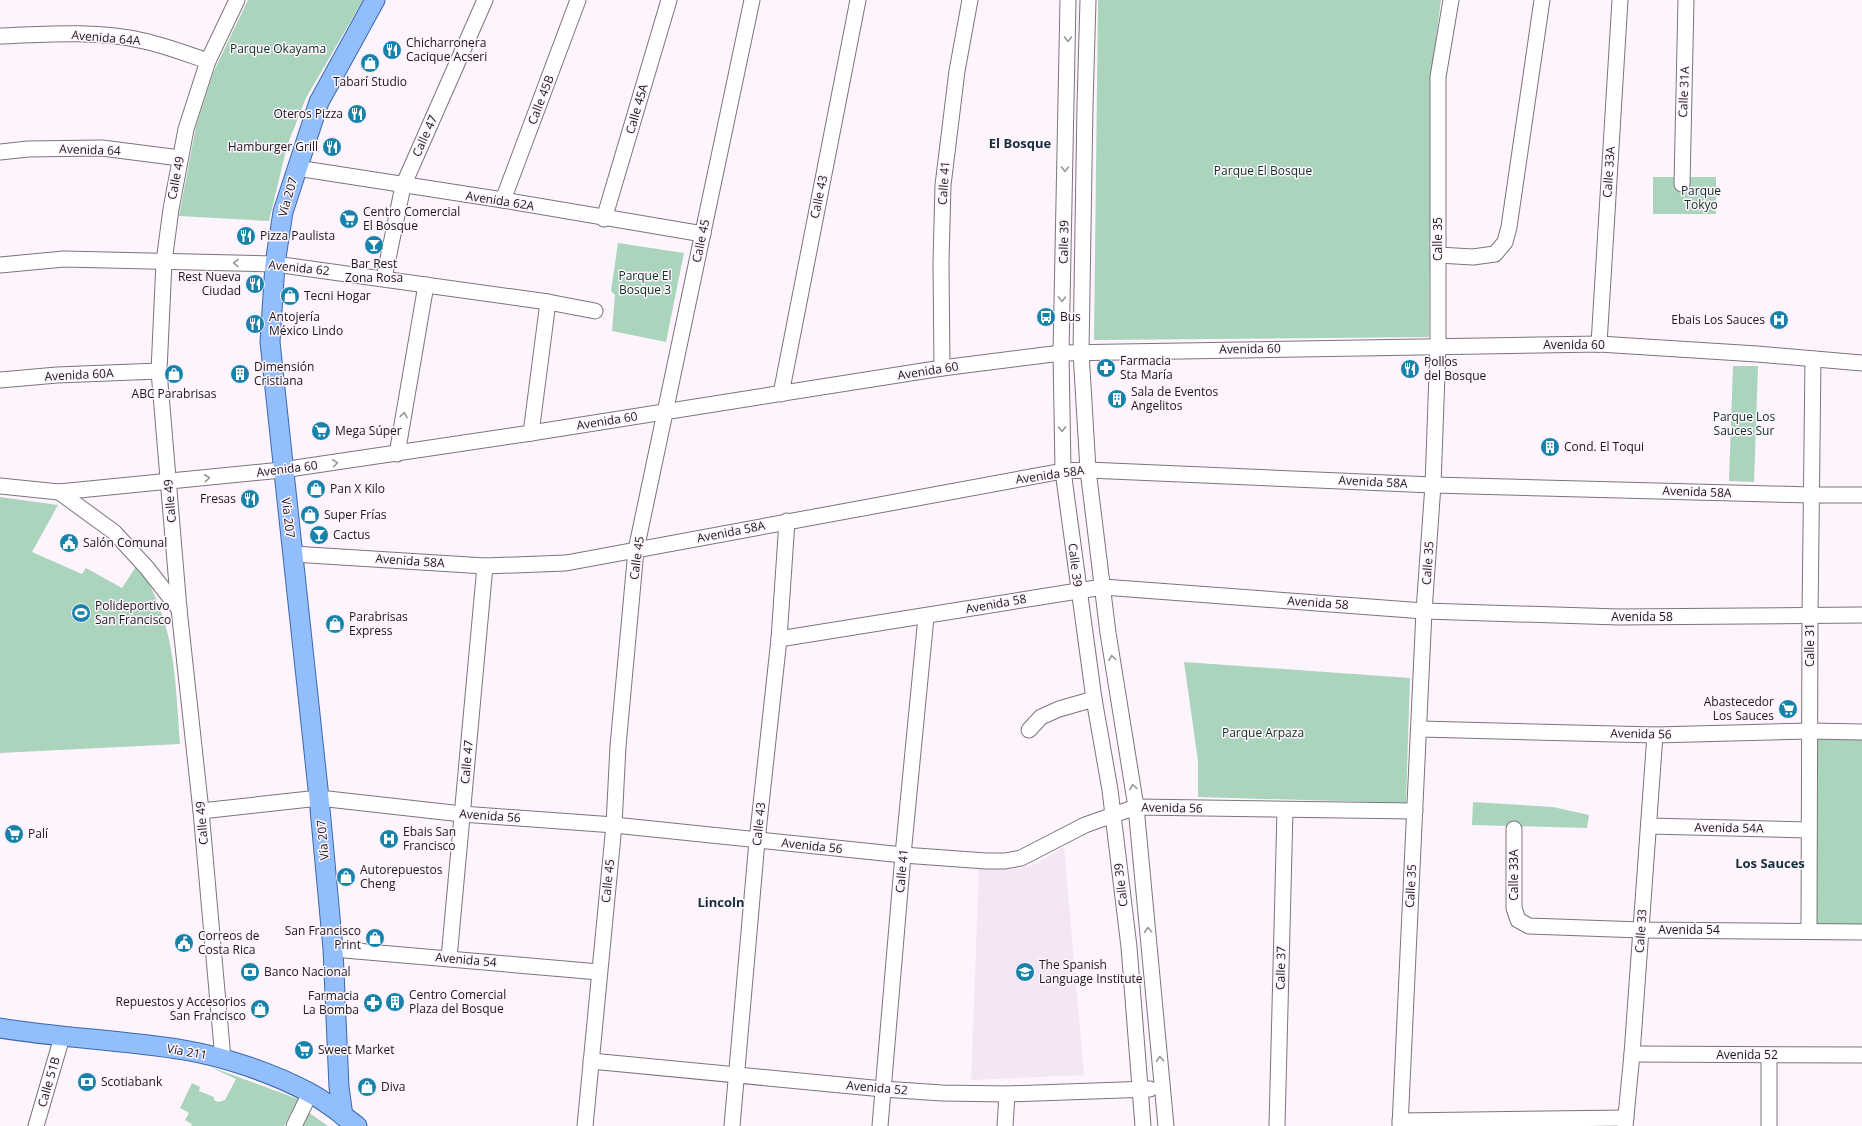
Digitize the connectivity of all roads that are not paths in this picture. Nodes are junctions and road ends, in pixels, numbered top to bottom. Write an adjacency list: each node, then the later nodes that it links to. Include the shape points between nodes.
1 (237, 0): 16 (street, Calle 49)
2 (375, 0): 19 (main road, Vía 207, via 319,102)
3 (485, 0): 21 (street, Calle 47)
4 (578, 0): 22 (street, Calle 45B)
5 (669, 0): 23 (street, Calle 45A)
6 (752, 0): 24 (street, Calle 45)
7 (858, 0): 42 (street, Calle 43)
8 (970, 0): 39 (street, Calle 41, via 957,71 943,185)
9 (1068, 0): 36 (street, Calle 39, one-way to 36)
10 (1088, 0): 35 (street, Calle 39)
11 (1451, 0): 25 (street, Calle 35, via 1438,77)
12 (1542, 0): 25 (street, via 1510,227 1505,242 1495,254 1473,257)
13 (1620, 0): 33 (street, Calle 33A)
14 (1686, 0): 20 (street, Calle 31A)
15 (0, 36): 16 (street, Avenida 64A, via 110,36 143,40)
16 (208, 61): 18 (street, Calle 49, via 186,129)
17 (0, 152): 18 (street, Avenida 64, via 102,148)
18 (180, 158): 26 (street, Calle 49, via 170,209)
19 (296, 168): 21 (street, Avenida 62A); 27 (main road, Vía 207, via 283,212)
20 (1682, 184)
21 (403, 186): 22 (street, Avenida 62A); 29 (street, Calle 47)
22 (503, 200): 23 (street, Avenida 62A)
23 (604, 219): 24 (street, Avenida 62A)
24 (703, 234): 43 (street, Calle 45)
25 (1438, 255): 34 (street, Calle 35)
26 (164, 262): 27 (street, Avenida 62, one-way to 26); 28 (street, Avenida 62, via 64,259); 40 (street, Calle 49)
27 (275, 264): 29 (street, Avenida 62); 46 (main road, Vía 207, via 270,342)
28 (0, 265)
29 (384, 278): 30 (street, Avenida 62)
30 (426, 285): 31 (street, Avenida 62); 45 (street, one-way to 30)
31 (548, 302): 32 (street, Avenida 62); 44 (street)
32 (595, 311)
33 (1599, 344): 34 (street, Avenida 60); 37 (street, Avenida 60)
34 (1438, 346): 35 (street, Avenida 60); 50 (street, Calle 35)
35 (1081, 352): 36 (street, Avenida 60); 47 (street, Calle 39)
36 (1061, 353): 39 (street, Avenida 60); 48 (street, Calle 39, one-way to 48)
37 (1813, 359): 38 (street, Avenida 60); 54 (street, Calle 31)
38 (1862, 363)
39 (942, 368): 42 (street, Avenida 60)
40 (159, 371): 41 (street, Avenida 60A); 49 (street, Calle 49)
41 (0, 380)
42 (781, 394): 43 (street, Avenida 60)
43 (666, 412): 44 (street, Avenida 60); 56 (street, Calle 45)
44 (531, 433): 45 (street, Avenida 60)
45 (397, 454): 46 (street, Avenida 60, one-way to 45)
46 (282, 470): 49 (street, Avenida 60, one-way to 46); 57 (main road, Vía 207)
47 (1088, 470): 48 (street, Avenida 58A); 50 (street, Avenida 58A); 59 (street, Calle 39)
48 (1063, 471): 55 (street, Avenida 58A); 60 (street, Calle 39)
49 (169, 482): 52 (street, Avenida 60); 61 (street, Calle 49)
50 (1433, 485): 54 (street, Avenida 58A); 62 (street, Calle 35)
51 (0, 486): 52 (street, Avenida 60)
52 (59, 492): 61 (street, via 114,532)
53 (1862, 495): 54 (street, Avenida 58A)
54 (1811, 496): 64 (street, Calle 31)
55 (787, 522): 56 (street, Avenida 58A); 66 (street, Calle 43)
56 (636, 550): 58 (street, Avenida 58A, via 566,563); 80 (street, Calle 45, via 618,746)
57 (293, 554): 58 (street, Avenida 58A); 73 (main road, Vía 207)
58 (485, 566): 78 (street, Calle 47)
59 (1103, 587): 60 (street, Avenida 58); 62 (street, Avenida 58); 74 (street, Calle 39, one-way to 59)
60 (1078, 590): 65 (street, Avenida 58); 67 (street, Calle 39)
61 (179, 609): 76 (street, Calle 49)
62 (1424, 611): 64 (street, Avenida 58, via 1619,617); 68 (street, Calle 35)
63 (1862, 615): 64 (street, Avenida 58)
64 (1810, 616): 70 (street, Calle 31)
65 (926, 617): 66 (street, Avenida 58); 85 (street, Calle 41)
66 (779, 639): 84 (street, Calle 43)
67 (1094, 699): 69 (street, via 1041,717); 79 (street, Calle 39)
68 (1420, 729): 72 (street, Avenida 56); 77 (street, Calle 35)
69 (1029, 730)
70 (1810, 731): 71 (street, Avenida 56); 72 (street, Avenida 56); 83 (street, Calle 31)
71 (1862, 732)
72 (1655, 735): 81 (street, Calle 33)
73 (319, 798): 76 (street, Avenida 56); 78 (street, Avenida 56); 90 (main road, Vía 207)
74 (1136, 807): 75 (street, Avenida 56); 79 (street, Avenida 56); 102 (street, Calle 39, one-way to 74)
75 (1284, 810): 77 (street, Avenida 56); 119 (street, Calle 37)
76 (201, 811): 99 (street, Calle 49)
77 (1415, 811): 109 (street, Calle 35)
78 (462, 814): 80 (street, Avenida 56); 91 (street, Calle 47)
79 (1112, 814): 85 (street, Avenida 56, via 1085,824 1021,858 986,861); 104 (street, Calle 39, via 1129,947)
80 (614, 825): 84 (street, Avenida 56); 92 (street, Calle 45)
81 (1649, 826): 83 (street, Avenida 54A); 87 (street, Calle 33)
82 (1514, 829): 86 (street, Calle 33A, via 1514,908)
83 (1809, 830): 88 (street, Calle 31)
84 (757, 841): 85 (street, Avenida 56); 101 (street, Calle 43)
85 (903, 855): 103 (street, Calle 41)
86 (1518, 920): 87 (street, Avenida 54, via 1529,926)
87 (1641, 930): 88 (street, Avenida 54); 95 (street, Calle 33)
88 (1809, 931): 89 (street, Avenida 54)
89 (1862, 932)
90 (333, 949): 91 (street, Avenida 54); 96 (main road, Vía 207)
91 (449, 958): 92 (street, Avenida 54)
92 (599, 972): 100 (street, Calle 45)
93 (0, 1028): 94 (main road, Vía 211)
94 (62, 1037): 99 (main road, Vía 211, via 185,1050); 110 (street, Calle 51B)
95 (1632, 1054): 98 (street, Avenida 52); 108 (street, Calle 33)
96 (339, 1055): 107 (main road, Vía 207, via 339,1087); 112 (main road, Vía 207)
97 (1862, 1055): 98 (street, Avenida 52)
98 (1769, 1056): 120 (street)
99 (223, 1059): 105 (main road, Vía 211)
100 (591, 1062): 101 (street, Avenida 52); 113 (street, Calle 45)
101 (735, 1074): 103 (street, Avenida 52); 114 (street, Calle 43)
102 (1163, 1088): 104 (street, Avenida 52); 118 (street, Calle 39)
103 (883, 1089): 106 (street, Avenida 52); 115 (street, Calle 41)
104 (1141, 1090): 106 (street, Avenida 52); 117 (street, Calle 39)
105 (310, 1093): 107 (main road, Vía 211); 111 (street)
106 (1007, 1094): 116 (street)
107 (350, 1121)
108 (1625, 1122): 109 (street)
109 (1400, 1124)
110 (36, 1126)
111 (294, 1126)
112 (362, 1126)
113 (585, 1126)
114 (732, 1126)
115 (880, 1126)
116 (1005, 1126)
117 (1143, 1126)
118 (1166, 1126)
119 (1277, 1126)
120 (1769, 1126)

